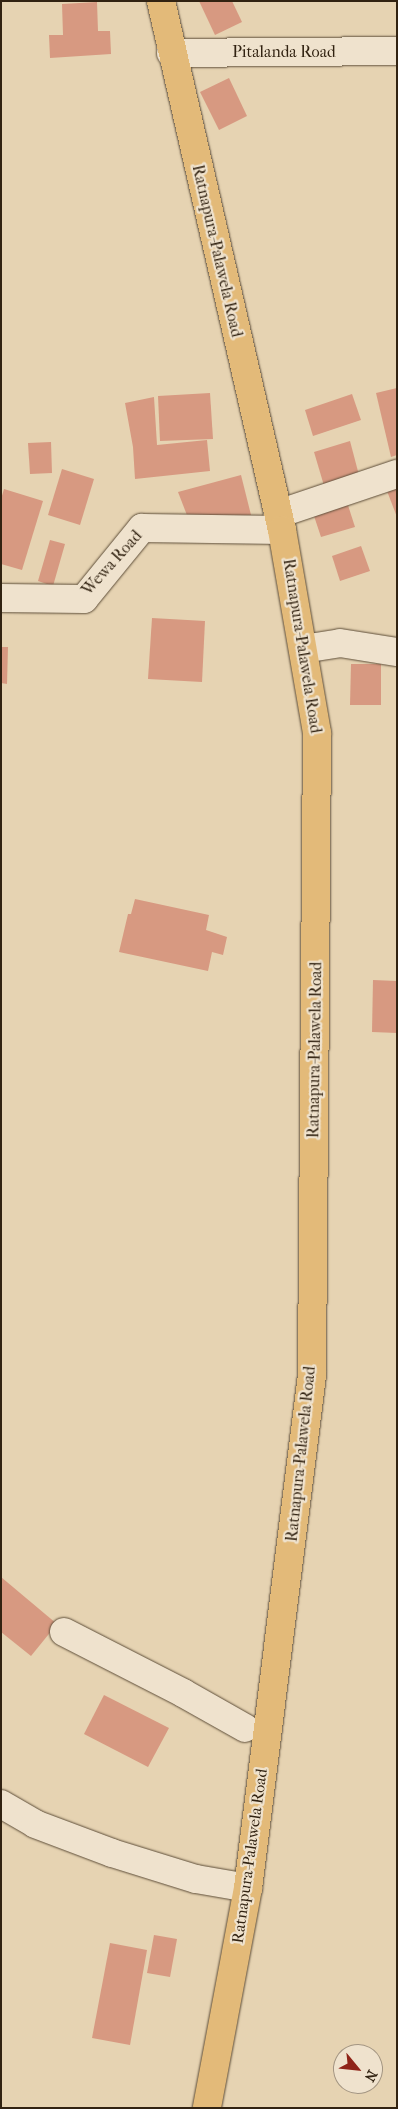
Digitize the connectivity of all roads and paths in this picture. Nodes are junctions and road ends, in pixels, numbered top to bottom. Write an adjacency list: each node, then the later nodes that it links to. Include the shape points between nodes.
1 (161, 1): 3 (main road, Ratnapura-Palawela Road)
2 (397, 51): 3 (street, Pitalanda Road)
3 (171, 53): 5 (main road, Ratnapura-Palawela Road)
4 (397, 474): 5 (street)
5 (280, 522): 6 (street, Wewa Road, via 142,528 84,599); 7 (main road, Ratnapura-Palawela Road)
6 (1, 598)
7 (303, 649): 8 (street, via 340,642); 12 (main road, Ratnapura-Palawela Road, via 318,732 312,1375)
8 (397, 652)
9 (64, 1632): 10 (street)
10 (245, 1728)
11 (1, 1804): 12 (street, via 35,1824 112,1852 196,1879)
12 (248, 1888): 13 (main road, Ratnapura-Palawela Road)
13 (207, 2108)

